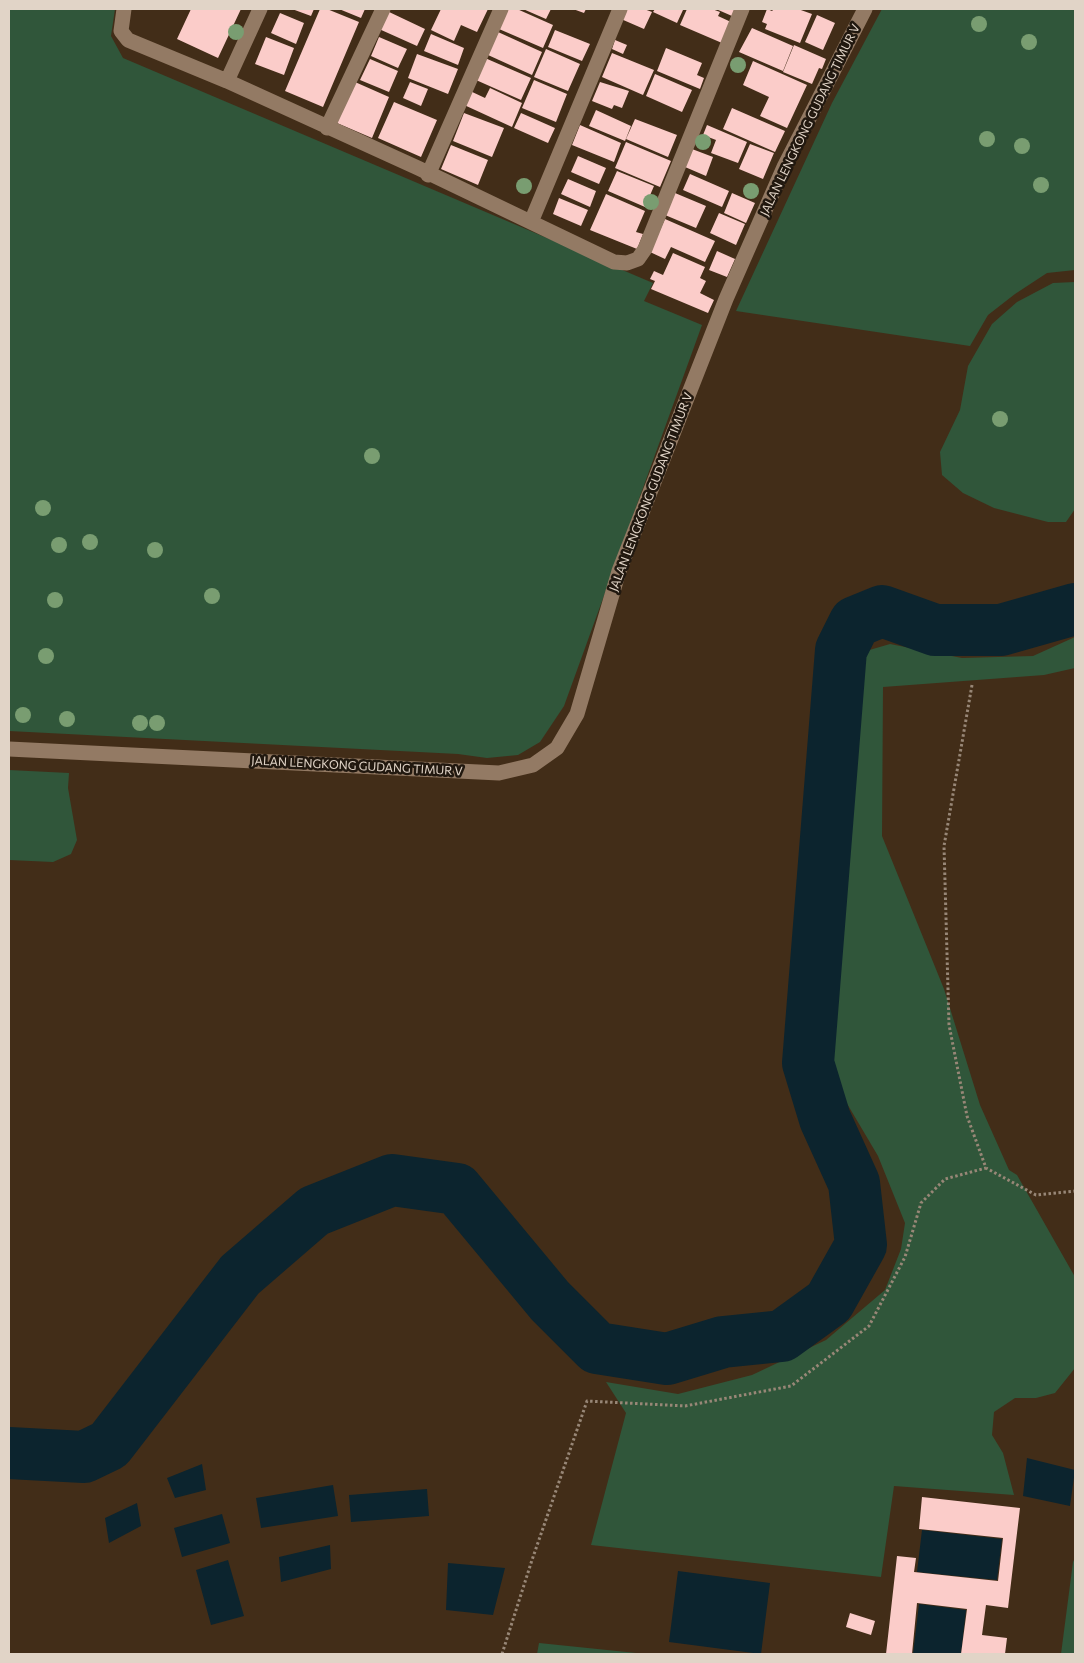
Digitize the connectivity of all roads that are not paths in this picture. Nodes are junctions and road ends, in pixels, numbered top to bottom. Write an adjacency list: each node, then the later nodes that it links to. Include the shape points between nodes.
1 (124, 9): 8 (street, via 121,31 128,40)
2 (260, 9): 8 (street)
3 (382, 9): 9 (street)
4 (501, 9): 10 (street)
5 (620, 9): 11 (street)
6 (742, 9): 11 (street, via 645,249 638,259 627,264 614,262)
7 (865, 9): 12 (street, JALAN LENGKONG GUDANG TIMUR V, via 784,167 726,299 619,572 577,714 557,748 533,765 500,773)
8 (227, 81): 9 (street)
9 (327, 128): 10 (street)
10 (428, 174): 11 (street)
11 (531, 222)
12 (9, 749)

